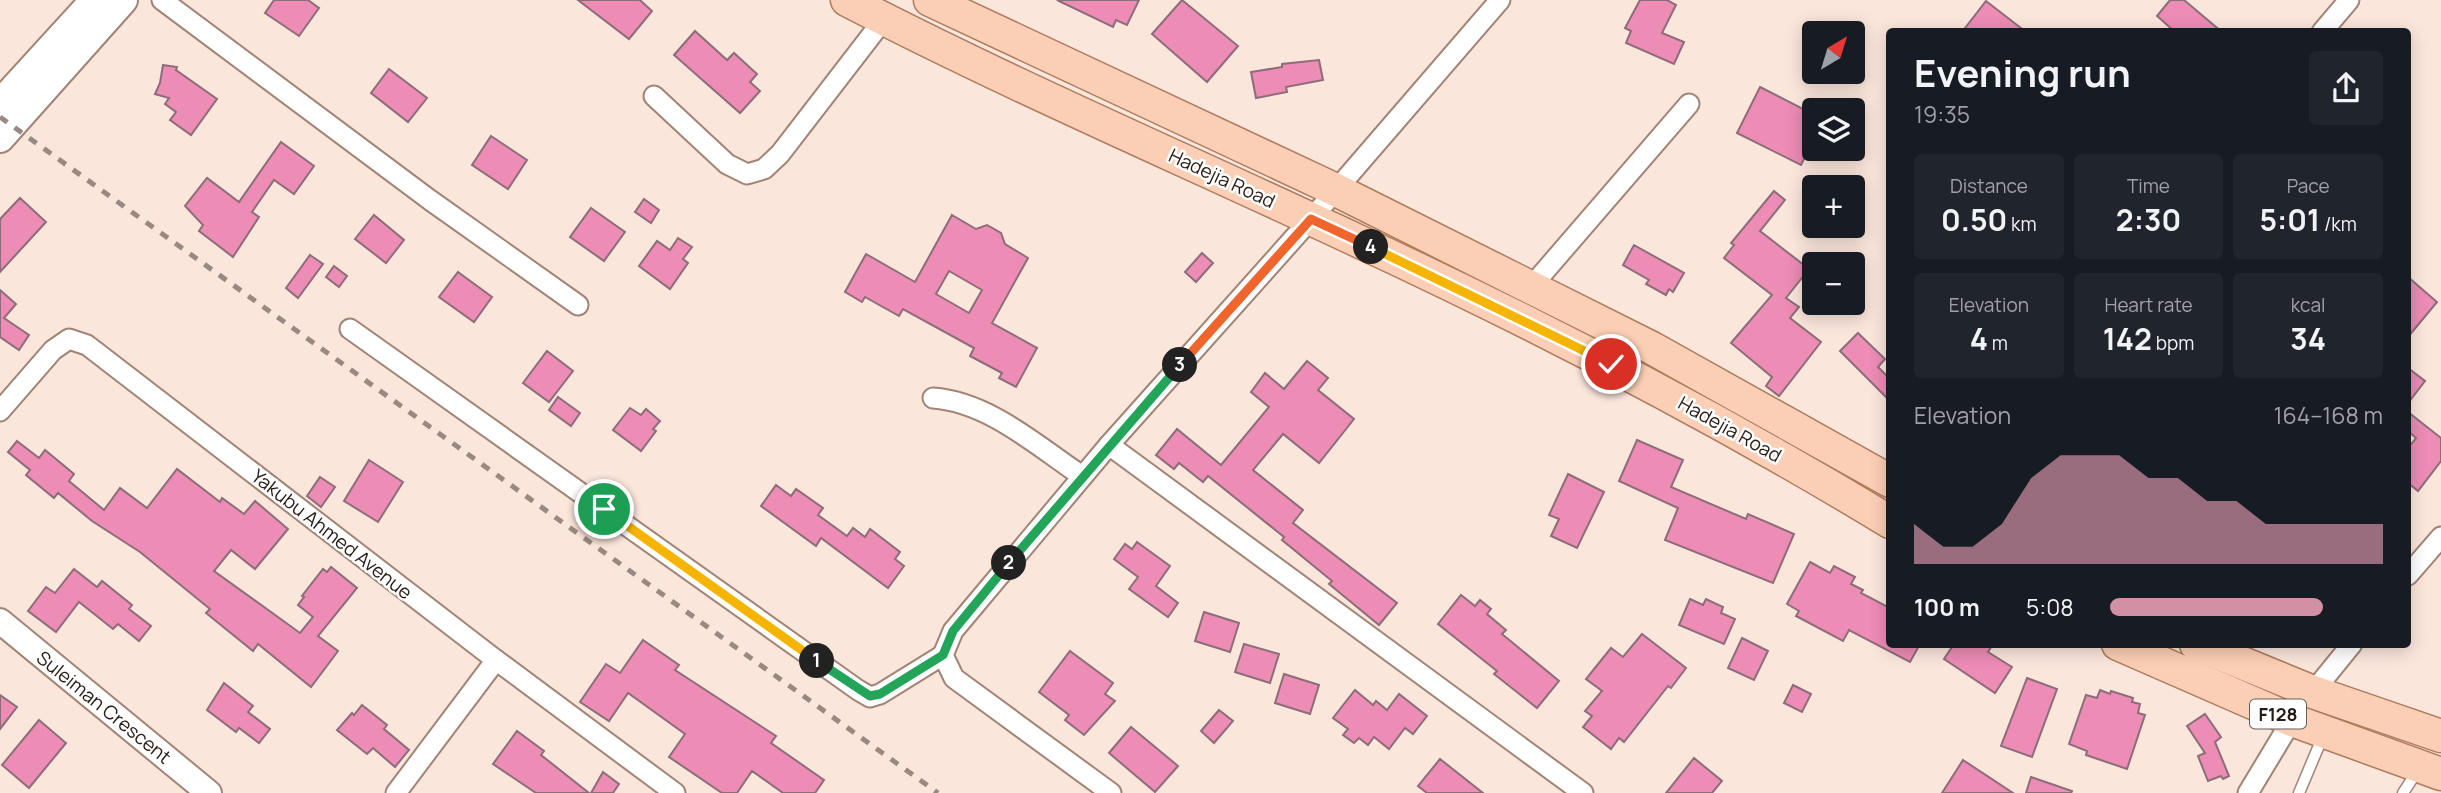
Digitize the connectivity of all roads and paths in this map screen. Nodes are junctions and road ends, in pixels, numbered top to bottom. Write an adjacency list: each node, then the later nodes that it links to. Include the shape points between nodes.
1 (95, 0): 11 (main road)
2 (123, 0): 13 (main road)
3 (162, 0): 17 (street)
4 (847, 0): 8 (main road, Hadejia Road)
5 (1500, 0): 14 (street)
6 (2349, 0): 9 (street)
7 (932, 1): 14 (main road, Hadejia Road)
8 (884, 19): 10 (street, via 764,169 747,174 727,164); 15 (main road, Hadejia Road)
9 (2325, 28)
10 (654, 96)
11 (0, 104)
12 (1689, 104): 16 (street)
13 (0, 138)
14 (1336, 190): 15 (street); 16 (main road, Hadejia Road)
15 (1311, 219): 21 (street); 24 (main road, Hadejia Road, via 1611,364)
16 (1531, 287): 23 (main road, Hadejia Road, via 1652,348)
17 (578, 304)
18 (350, 328): 31 (street, via 858,690 870,696 880,694)
19 (933, 398): 22 (street, via 957,400 983,411)
20 (0, 411): 32 (street, Yakubu Ahmed Avenue, via 53,349 69,339 87,345)
21 (1109, 445): 22 (street); 42 (street)
22 (1082, 476): 31 (street, via 953,631)
23 (1886, 479)
24 (1886, 520)
25 (2441, 537): 26 (street)
26 (2411, 572)
27 (0, 621): 38 (street, Suleiman Crescent)
28 (2127, 648): 34 (main road, F128)
29 (2206, 648): 33 (main road, F128)
30 (2349, 648): 33 (street)
31 (943, 655): 41 (street, via 954,678)
32 (496, 660): 39 (street); 40 (street, Yakubu Ahmed Avenue)
33 (2313, 692): 36 (main road, F128)
34 (2292, 720): 35 (main road, F128); 43 (street)
35 (2325, 732): 37 (main road, F128); 44 (lane)
36 (2441, 736)
37 (2431, 770): 45 (lane)
38 (209, 793)
39 (396, 793)
40 (675, 793)
41 (1111, 793)
42 (1583, 793)
43 (2248, 793)
44 (2299, 793)
45 (2403, 793)

